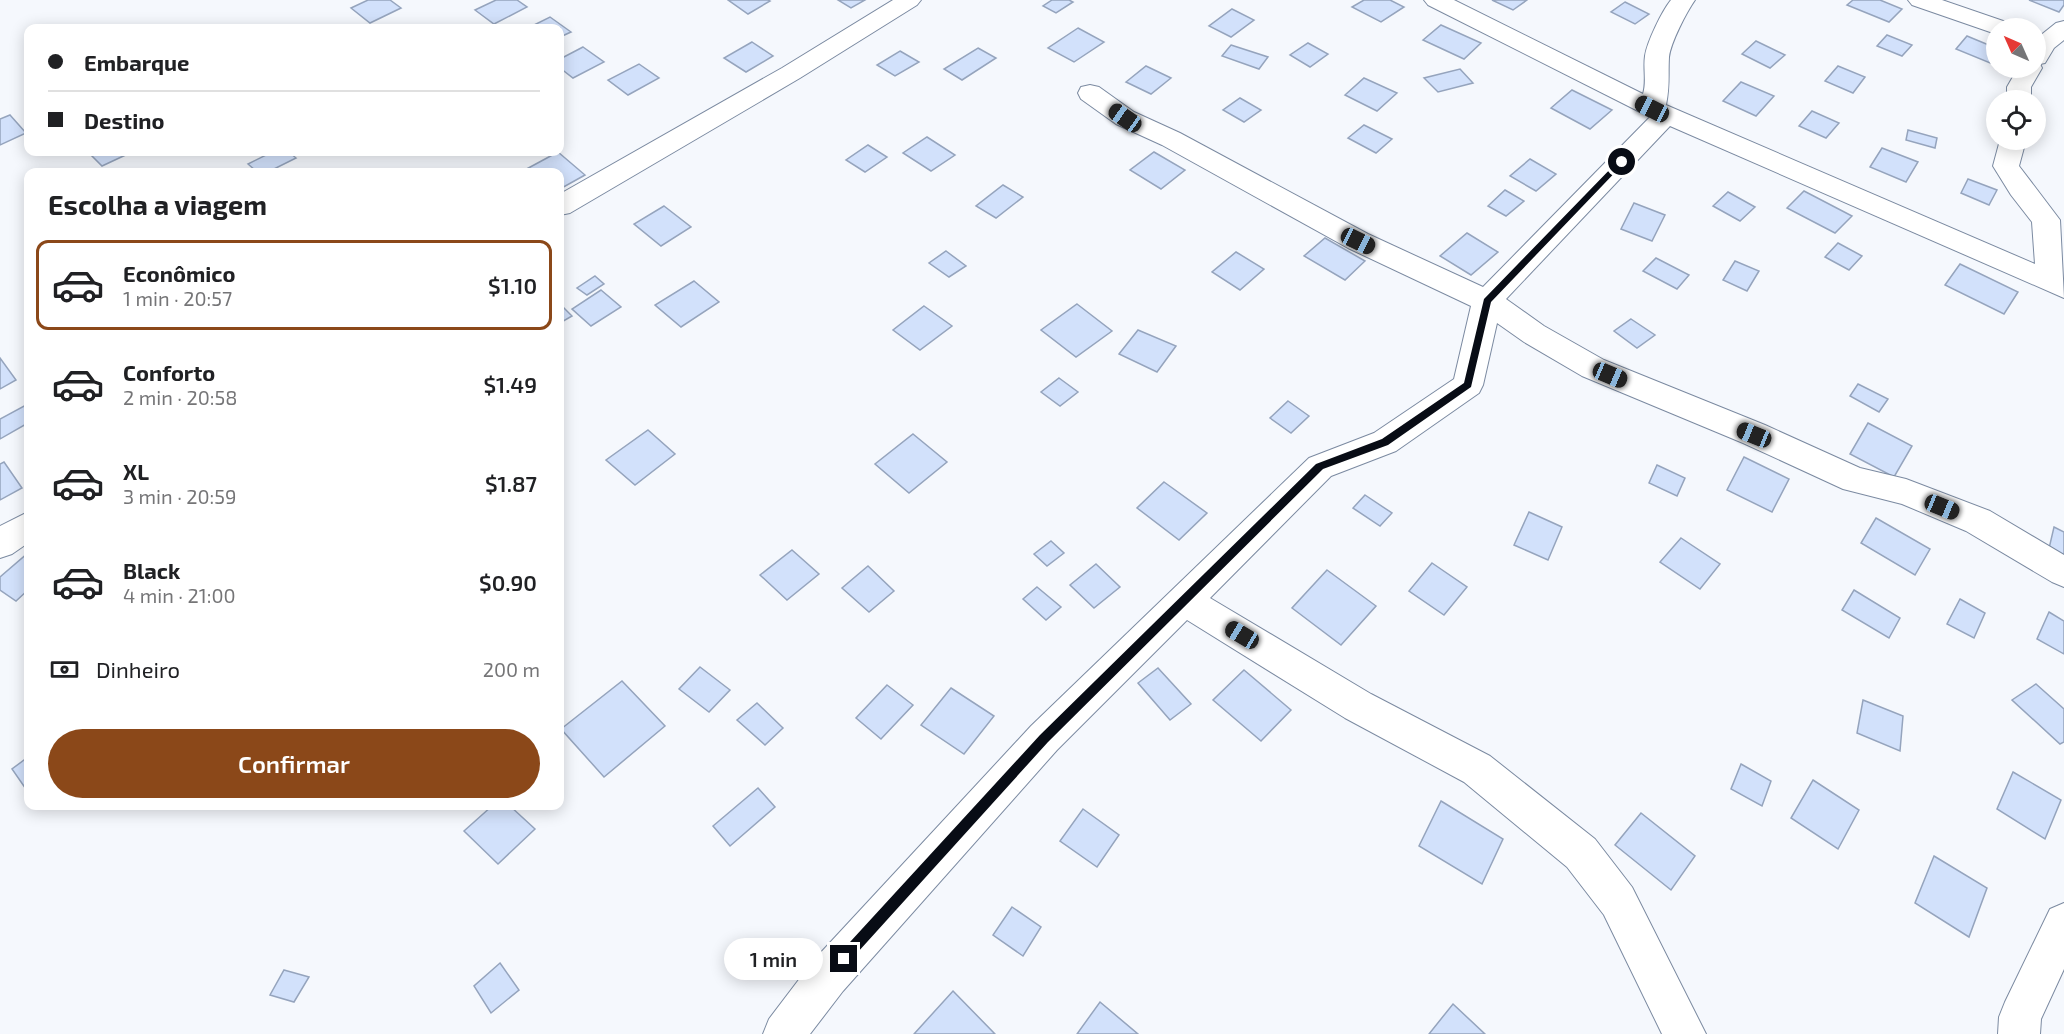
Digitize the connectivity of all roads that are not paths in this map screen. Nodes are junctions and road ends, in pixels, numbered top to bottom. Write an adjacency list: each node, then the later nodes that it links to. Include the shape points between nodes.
1 (909, 0): 11 (street)
2 (1436, 0): 9 (street)
3 (1683, 0): 9 (street, via 1657,55)
4 (1920, 0): 5 (street)
5 (1986, 23)
6 (2064, 28): 7 (street)
7 (2046, 47)
8 (1090, 93): 13 (street, via 1125,118 1358,241)
9 (1659, 112): 12 (street); 13 (street)
10 (2010, 150): 12 (street, via 2006,166 2046,220)
11 (564, 204)
12 (2057, 285)
13 (1487, 301): 16 (street, via 1593,368 1854,480 1906,492 1978,521); 17 (street, via 1468,385 1385,442 1320,467)
14 (24, 529): 15 (street)
15 (0, 544)
16 (2064, 572)
17 (1184, 600): 19 (street, via 1044,738 828,976); 20 (street, via 1358,706 1477,769 1581,853 1618,901)
18 (2064, 923): 21 (street, via 2020,1017)
19 (784, 1034)
20 (1685, 1034)
21 (2019, 1034)

